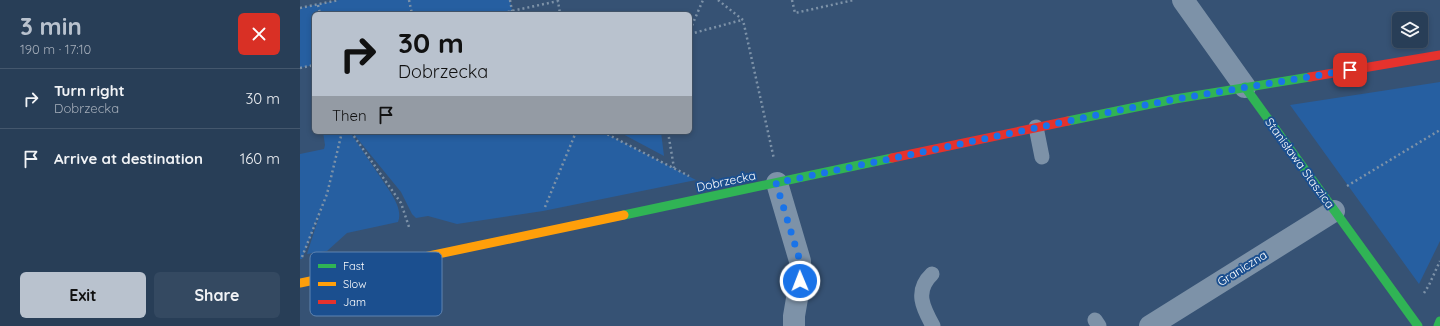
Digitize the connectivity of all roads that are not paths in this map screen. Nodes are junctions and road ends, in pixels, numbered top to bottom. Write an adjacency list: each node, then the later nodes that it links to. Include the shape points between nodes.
1 (1183, 0): 3 (street, Stanisława Staszica)
2 (1440, 55): 3 (street, Dobrzecka)
3 (1246, 87): 4 (street, Dobrzecka); 7 (street, Stanisława Staszica)
4 (1036, 128): 5 (lane); 6 (street, Dobrzecka)
5 (1042, 157)
6 (776, 174): 8 (street, Dobrzecka); 13 (street, via 800,261)
7 (1334, 210): 15 (street, Graniczna); 16 (street, Stanisława Staszica)
8 (435, 252)
9 (932, 274): 14 (lane, via 926,280 921,298 924,310)
10 (310, 281): 11 (street, Dobrzecka)
11 (300, 283)
12 (1440, 321): 17 (street)
13 (794, 326)
14 (934, 326)
15 (1150, 326)
16 (1418, 326)
17 (1438, 326)

